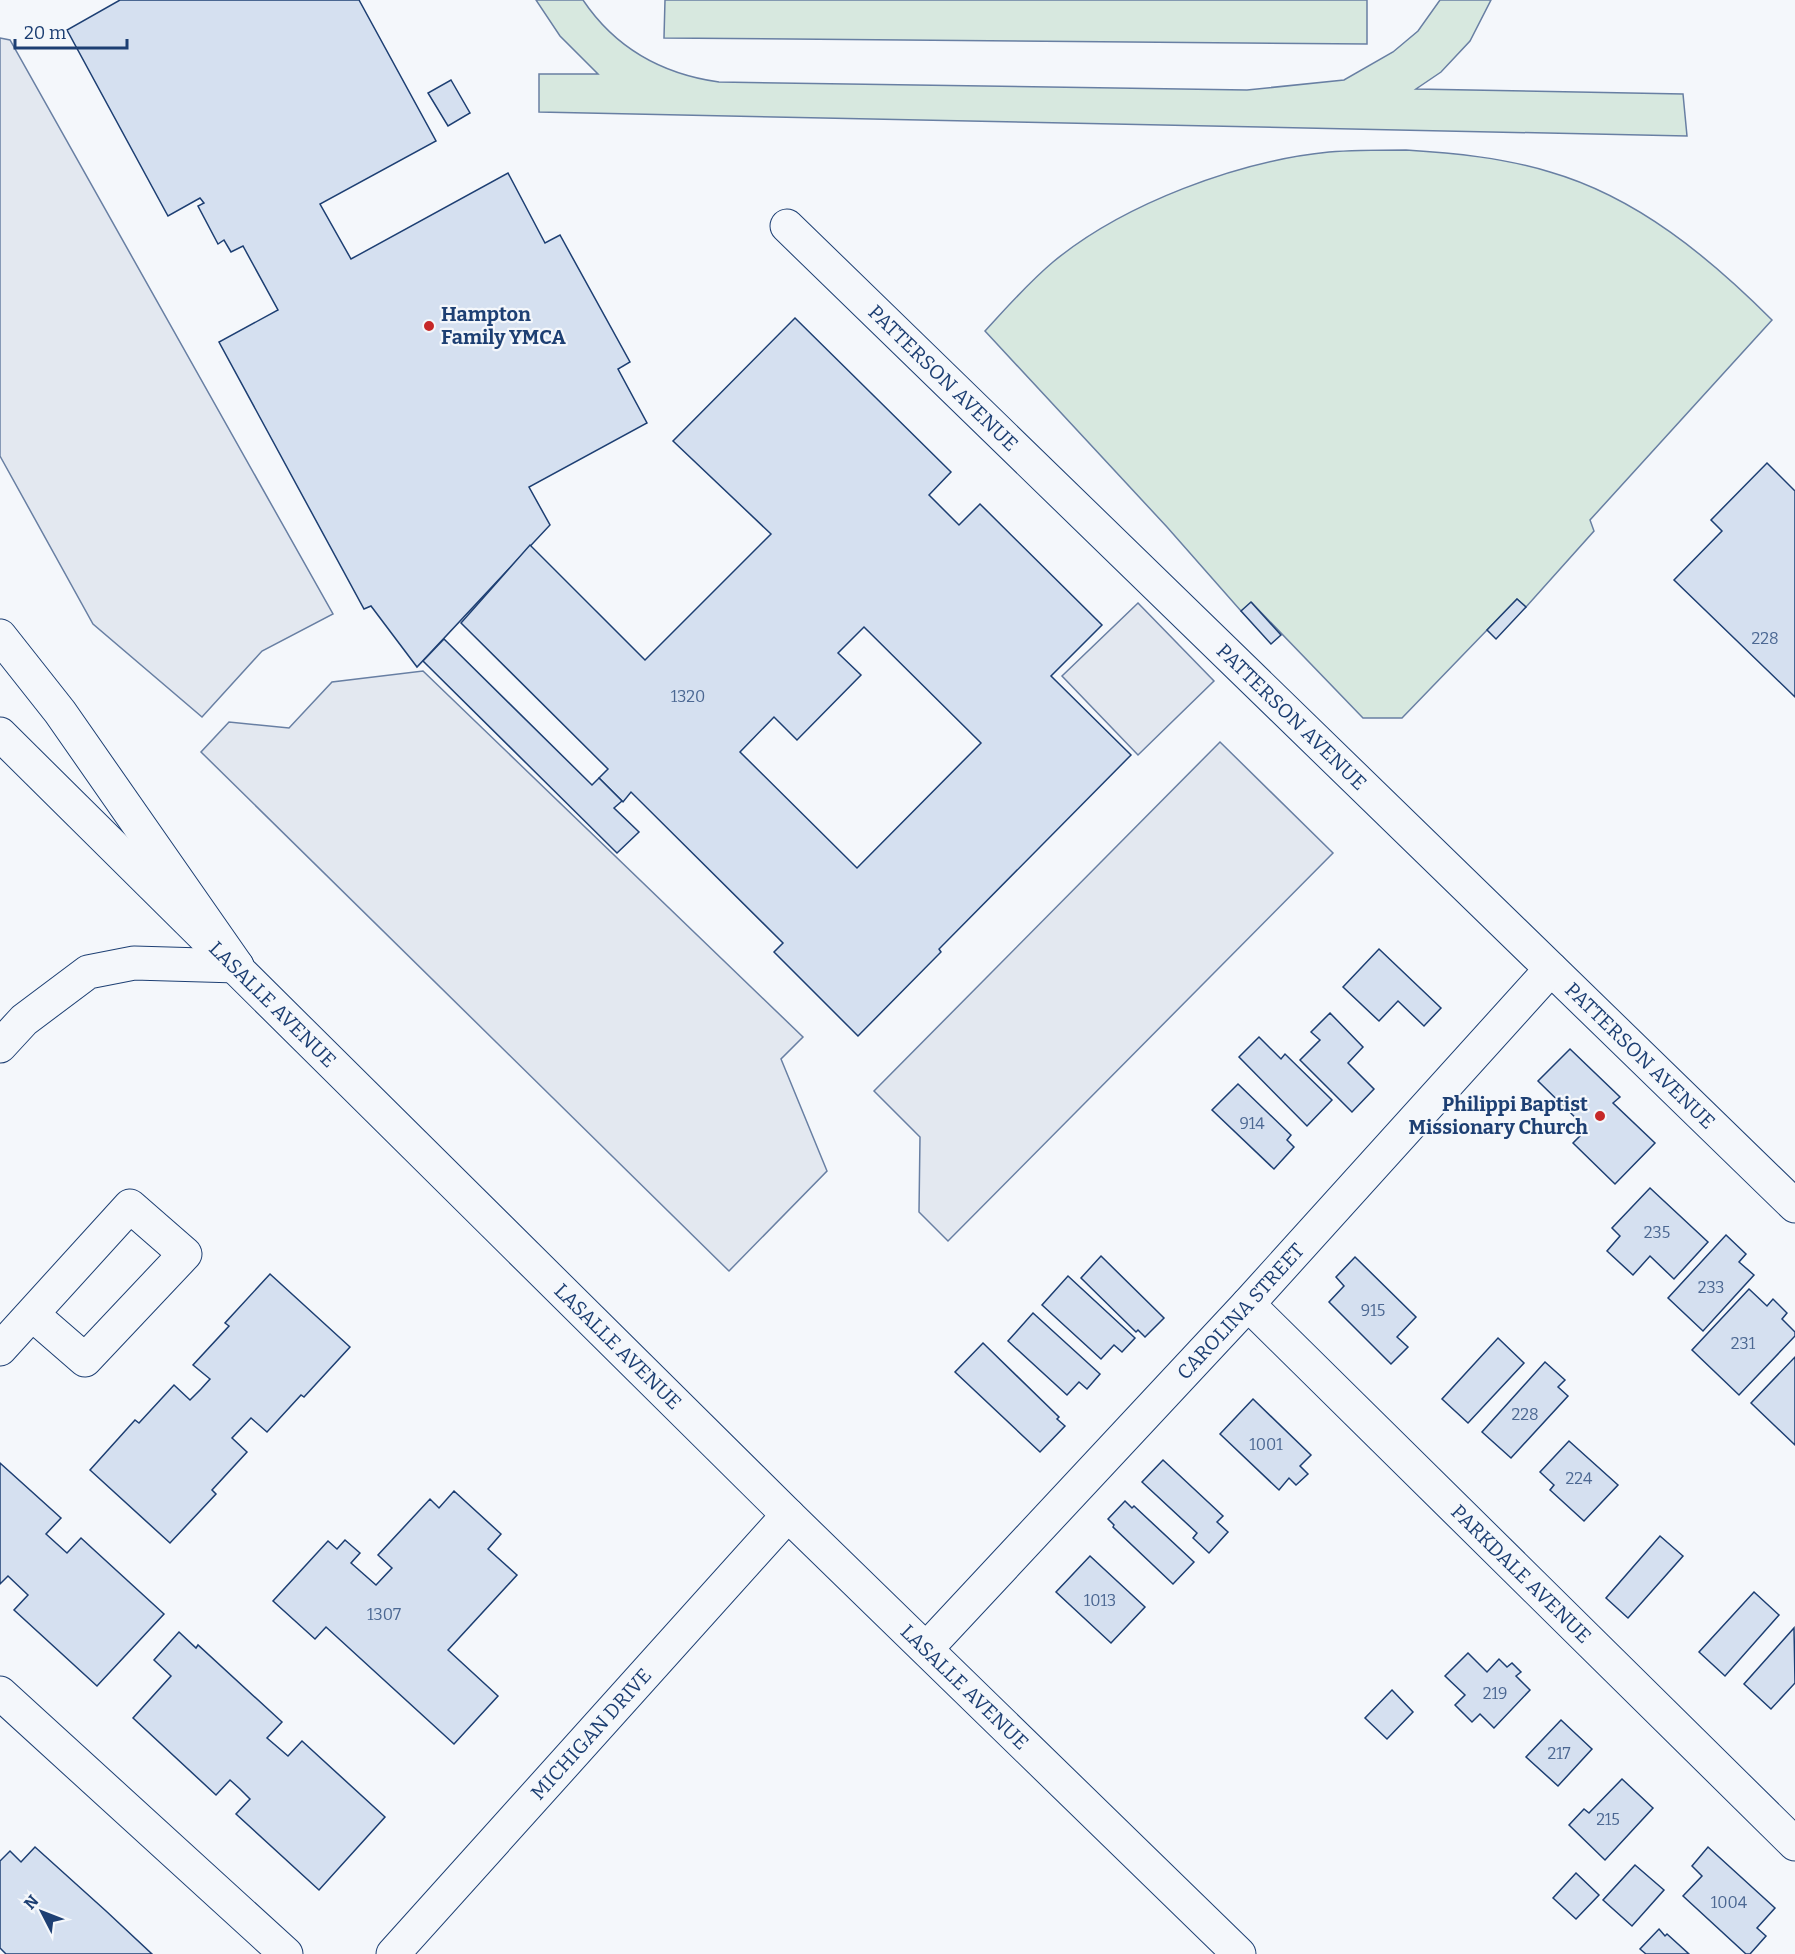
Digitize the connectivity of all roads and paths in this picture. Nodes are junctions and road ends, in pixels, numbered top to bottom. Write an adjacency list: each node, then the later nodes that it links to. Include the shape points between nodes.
1 (787, 226): 5 (main road, PATTERSON AVENUE)
2 (0, 636): 4 (main road, via 60,712)
3 (0, 734): 4 (main road, LASALLE AVENUE)
4 (237, 966): 6 (main road, via 134,963 88,972 24,1020); 11 (main road, LASALLE AVENUE)
5 (1551, 969): 7 (main road, PATTERSON AVENUE); 8 (main road, CAROLINA STREET)
6 (0, 1046)
7 (1795, 1206)
8 (1248, 1304): 12 (main road, CAROLINA STREET); 14 (main road, PARKDALE AVENUE)
9 (32, 1314): 9 (main road, via 130,1206 185,1254 85,1360); 10 (main road)
10 (0, 1349)
11 (788, 1515): 12 (main road, LASALLE AVENUE); 16 (main road, MICHIGAN DRIVE)
12 (927, 1648): 17 (main road, LASALLE AVENUE)
13 (0, 1693): 15 (main road)
14 (1795, 1844)
15 (273, 1950)
16 (393, 1954)
17 (1239, 1954)

